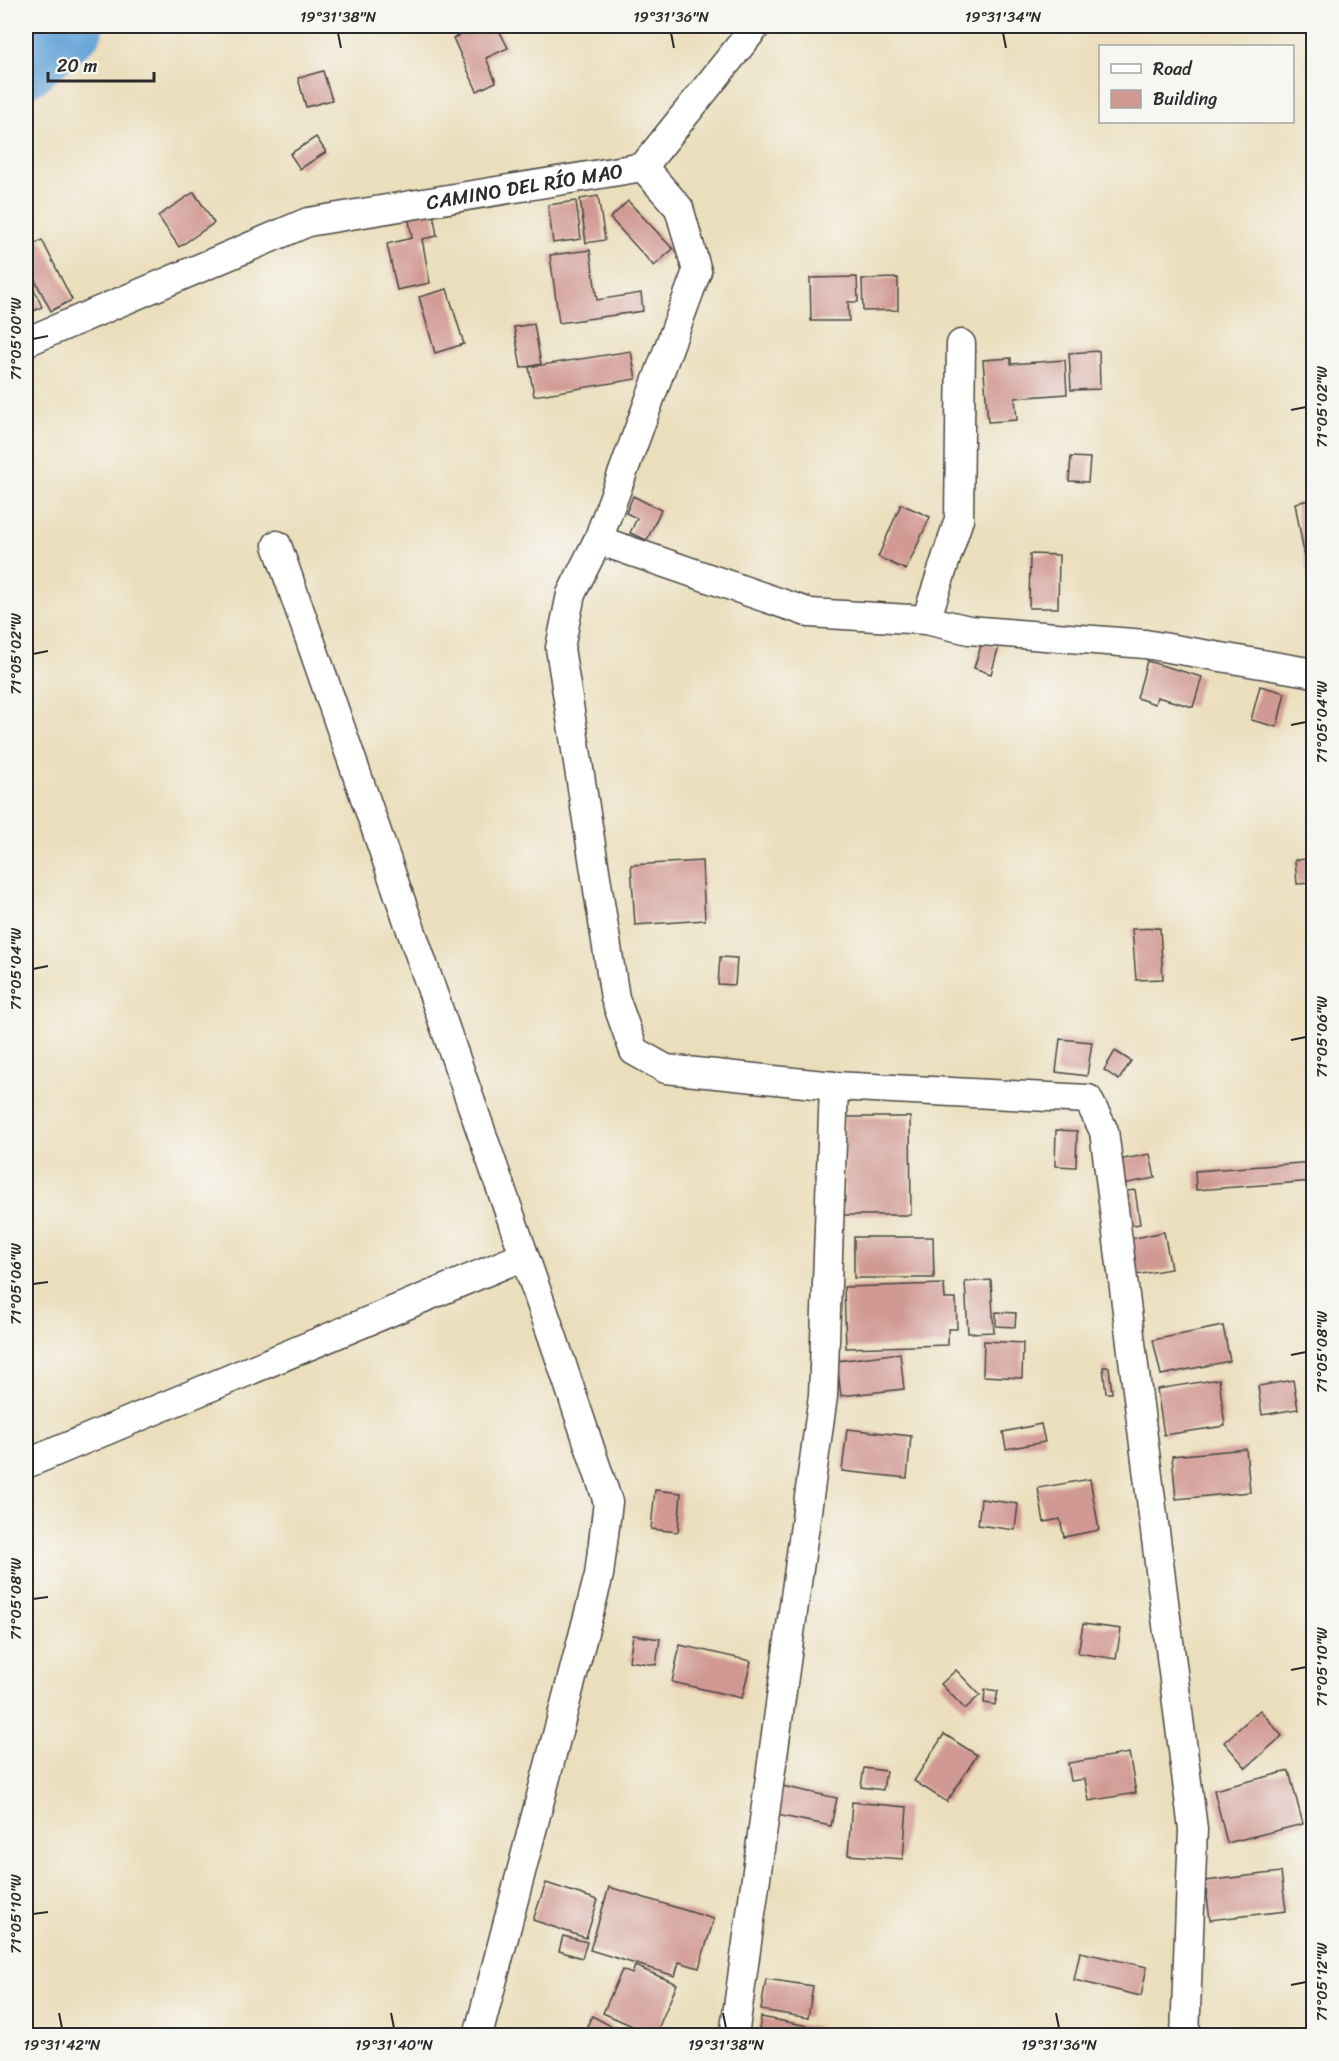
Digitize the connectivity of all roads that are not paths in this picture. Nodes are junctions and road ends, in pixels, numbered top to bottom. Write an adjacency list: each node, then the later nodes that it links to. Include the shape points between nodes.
1 (756, 26): 2 (street)
2 (643, 167): 3 (street, CAMINO DEL RÍO MAO, via 308,222); 5 (street, CAMINO DEL RÍO MAO, via 680,208 697,271)
3 (26, 342)
4 (961, 344): 7 (street, via 959,519)
5 (598, 540): 7 (street, via 810,613); 9 (street, CAMINO DEL RÍO MAO, via 571,594 560,648 615,998 634,1051 666,1069)
6 (277, 545): 10 (street)
7 (926, 620): 8 (street, via 969,630 1145,644)
8 (1314, 673)
9 (834, 1086): 13 (street, via 823,1396); 14 (street, CAMINO DEL RÍO MAO, via 1088,1099 1104,1131 1193,1829)
10 (524, 1256): 11 (street); 12 (street, via 608,1502 599,1575)
11 (26, 1464)
12 (478, 2036)
13 (734, 2036)
14 (1185, 2036)

